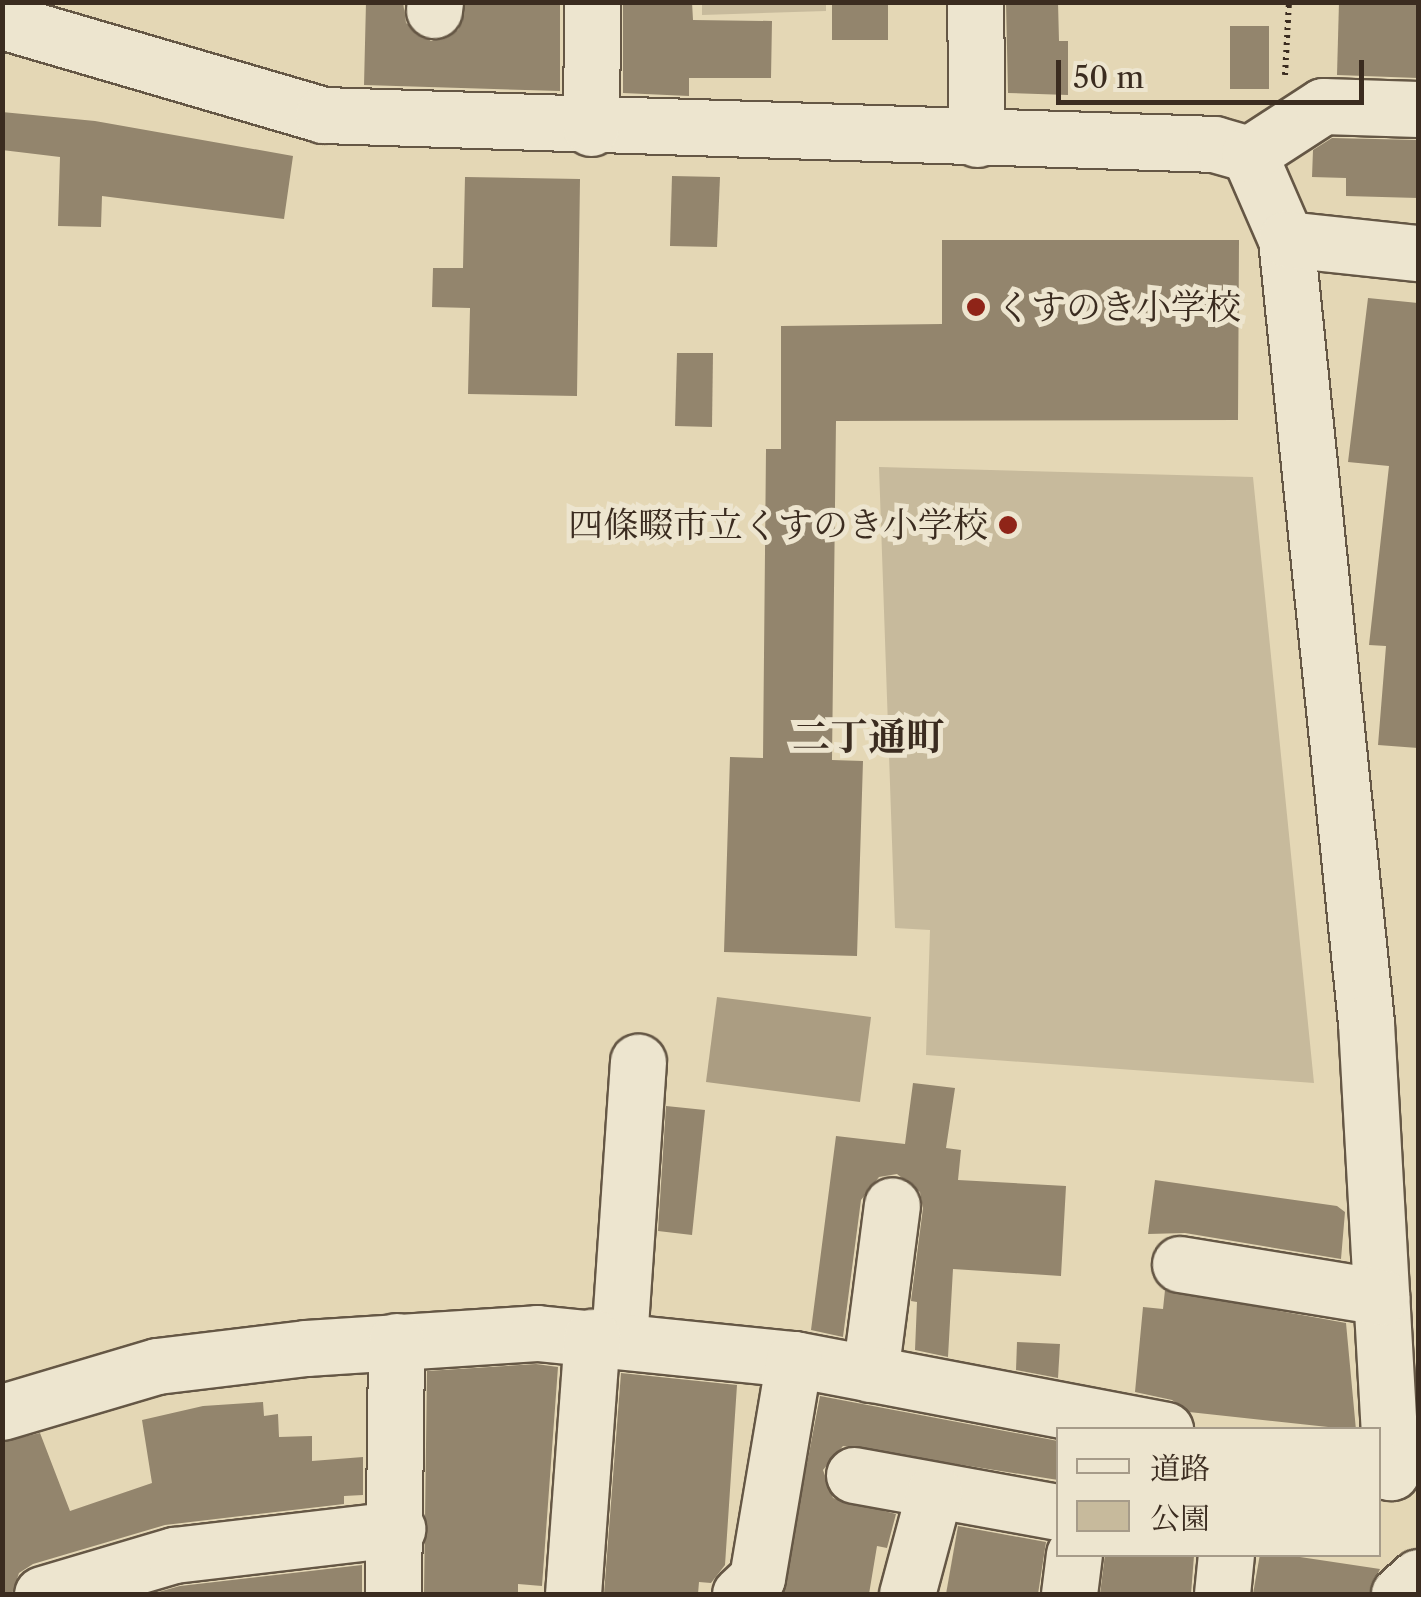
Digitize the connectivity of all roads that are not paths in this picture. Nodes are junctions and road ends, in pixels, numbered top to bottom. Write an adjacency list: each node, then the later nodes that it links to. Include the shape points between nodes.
1 (592, 2): 5 (street)
2 (975, 2): 6 (street)
3 (2, 21): 5 (street, via 324,115)
4 (1418, 109): 7 (street, via 1323,106)
5 (591, 128): 6 (street)
6 (976, 139): 7 (street)
7 (1267, 143): 8 (street)
8 (1286, 239): 9 (street); 13 (street, via 1366,1024)
9 (1418, 254)
10 (638, 1062): 14 (street)
11 (892, 1206): 17 (street)
12 (1180, 1264): 13 (street)
13 (1381, 1297): 20 (street)
14 (606, 1339): 15 (street); 16 (street); 30 (street)
15 (396, 1341): 18 (street, via 157,1366); 24 (street)
16 (794, 1360): 17 (street); 31 (street, via 757,1578)
17 (870, 1374): 19 (street)
18 (2, 1412)
19 (1149, 1427)
20 (1396, 1471)
21 (854, 1475): 22 (street)
22 (934, 1493): 23 (street); 32 (street)
23 (1056, 1512)
24 (397, 1529): 28 (street, via 174,1555); 29 (street)
25 (1074, 1557): 33 (street)
26 (1226, 1557): 34 (street)
27 (1418, 1577): 35 (street)
28 (42, 1594)
29 (394, 1594)
30 (573, 1594)
31 (740, 1594)
32 (907, 1594)
33 (1069, 1594)
34 (1222, 1594)
35 (1399, 1594)

